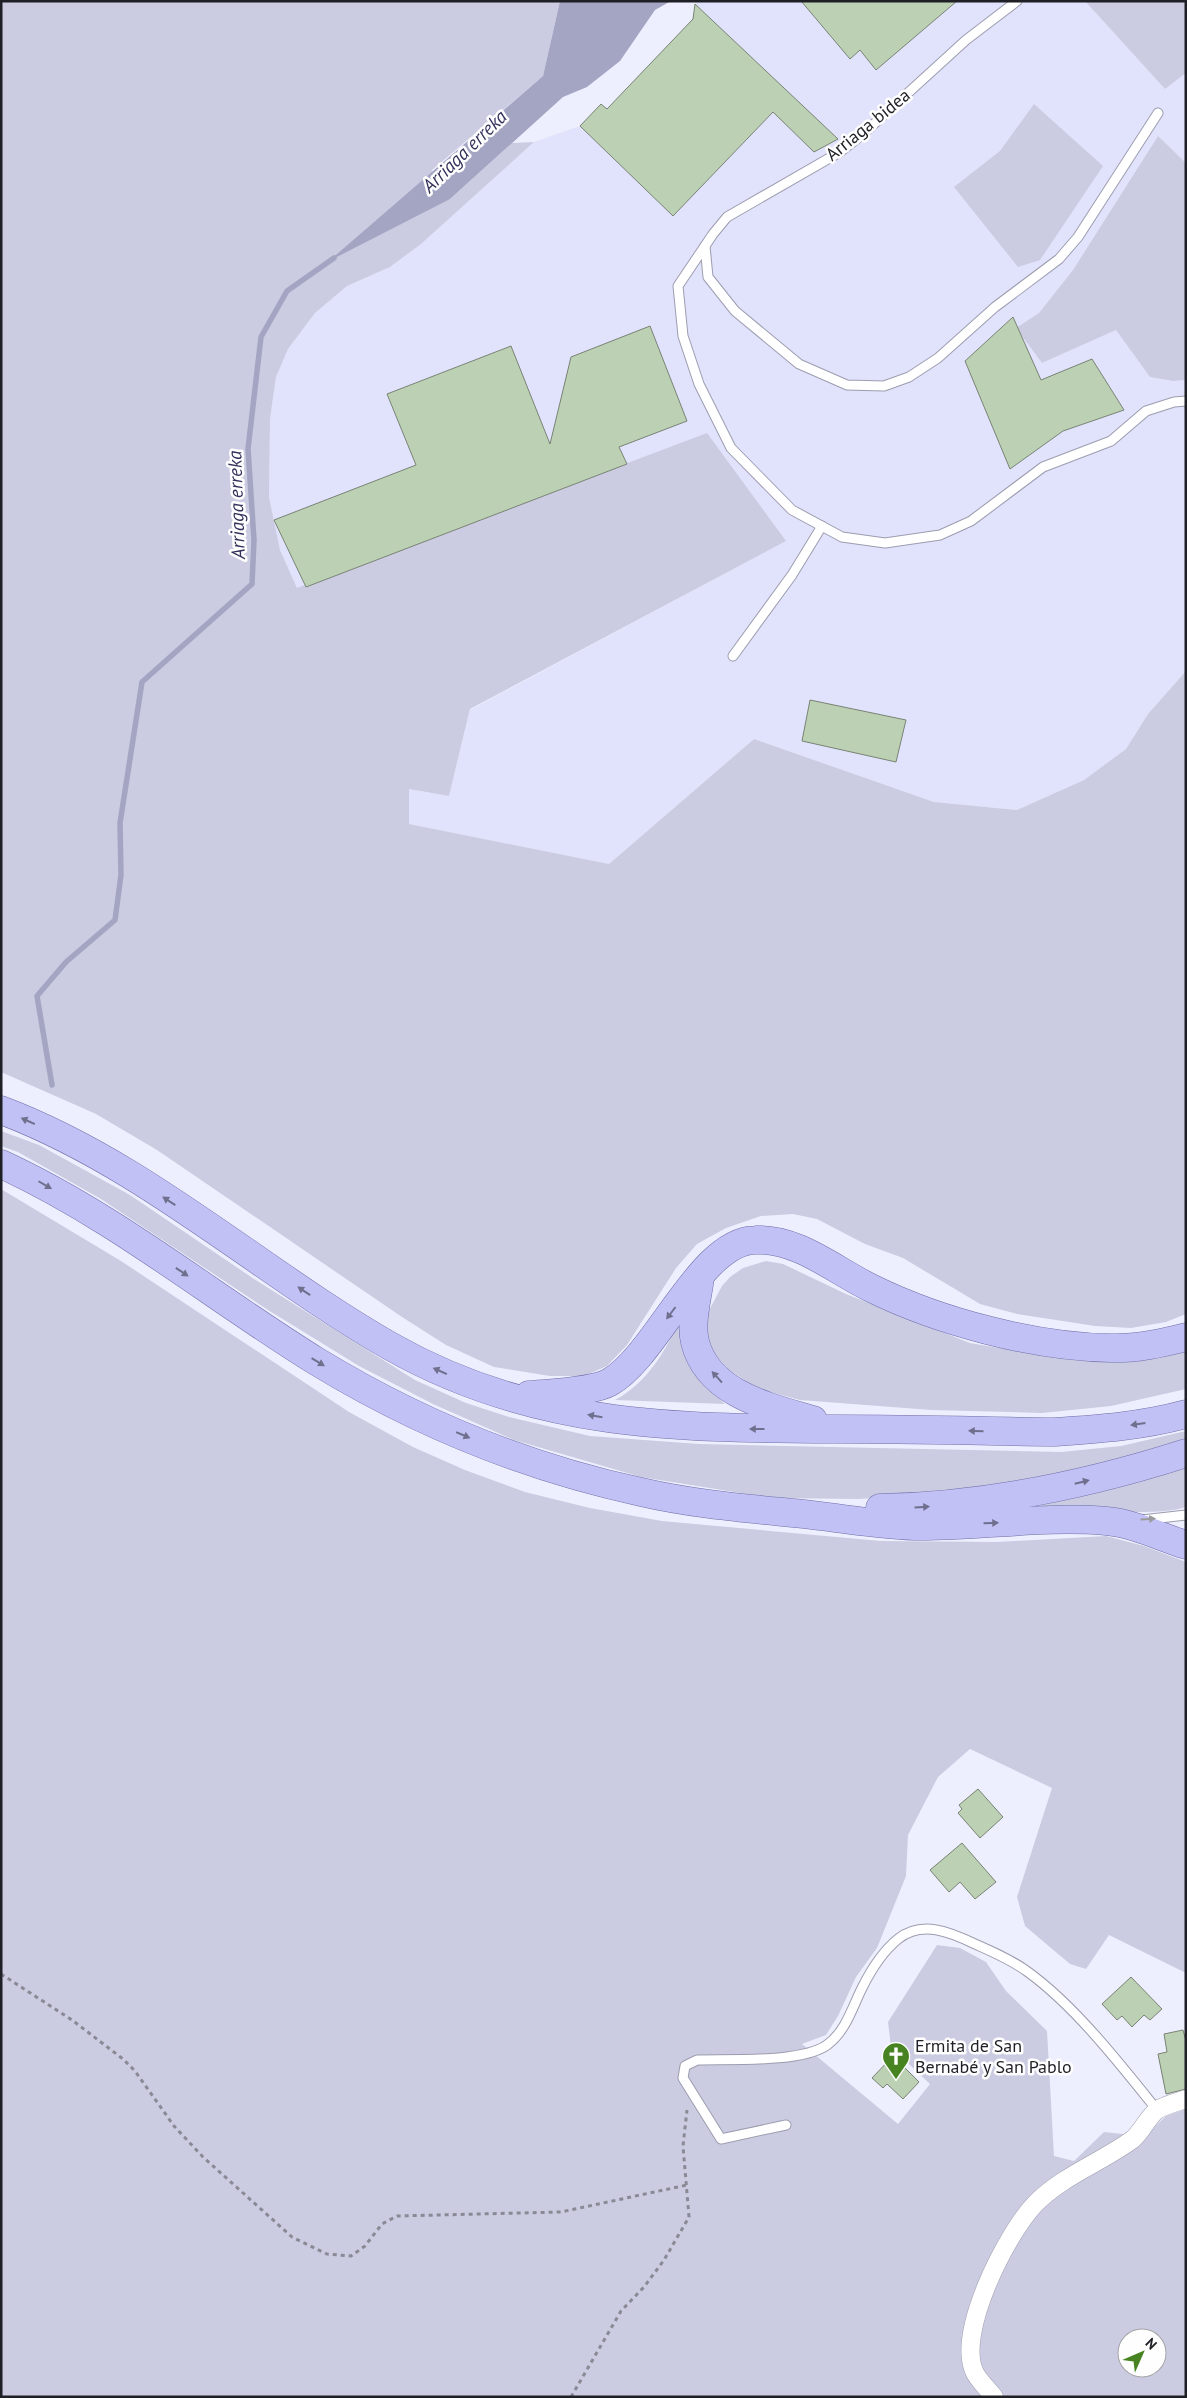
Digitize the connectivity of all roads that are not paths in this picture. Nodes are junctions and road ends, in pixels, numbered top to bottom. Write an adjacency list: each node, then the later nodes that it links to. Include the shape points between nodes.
1 (1017, 1): 3 (lane, Arriaga bidea, via 966,40 863,134 840,152 727,217)
2 (1158, 113): 3 (lane, via 1078,236 1059,259 994,307 938,358 910,377 884,386 847,385 799,364 735,311 708,277)
3 (704, 246): 5 (lane, Arriaga bidea, via 678,286 683,336 698,384 731,448 792,510)
4 (1186, 402): 5 (lane, via 1174,402 1146,411 1112,441 1044,468 971,521 940,535 885,543 842,537)
5 (822, 526): 6 (lane, via 792,576)
6 (733, 656)
7 (1, 1110): 11 (main road, one-way to 7, via 473,1385 391,1346 138,1181 70,1141)
8 (1, 1164): 15 (main road, one-way to 15, via 88,1210 315,1360 414,1415 547,1467 642,1492)
9 (701, 1274): 10 (main road, via 733,1247 752,1240 777,1240 873,1289 913,1305 977,1327 1044,1343 1112,1348); 11 (main road, one-way to 11, via 627,1371 608,1384 574,1391); 13 (main road, one-way to 9, via 754,1403 724,1385 704,1362 694,1341)
10 (1186, 1337)
11 (508, 1397): 13 (main road, one-way to 11, via 736,1429 628,1422 542,1407)
12 (1186, 1414): 13 (main road, one-way to 13, via 1105,1429 1054,1432)
13 (841, 1429)
14 (1186, 1453): 15 (main road, one-way to 14, via 923,1507 994,1499 1059,1488)
15 (768, 1510): 17 (main road, one-way to 17, via 918,1526)
16 (1186, 1516): 17 (lane, one-way to 16)
17 (1110, 1521): 18 (main road)
18 (1186, 1546)
19 (1186, 2099): 20 (street)
20 (1157, 2110): 21 (lane, via 1078,2018 1029,1972 954,1934 929,1928 912,1930 891,1947 862,1986 842,2032 826,2046 802,2055 697,2060 685,2066 683,2078 721,2139); 22 (street, via 1134,2138 1035,2203 1012,2233 974,2318 970,2349 974,2372)
21 (786, 2125)
22 (994, 2397)

